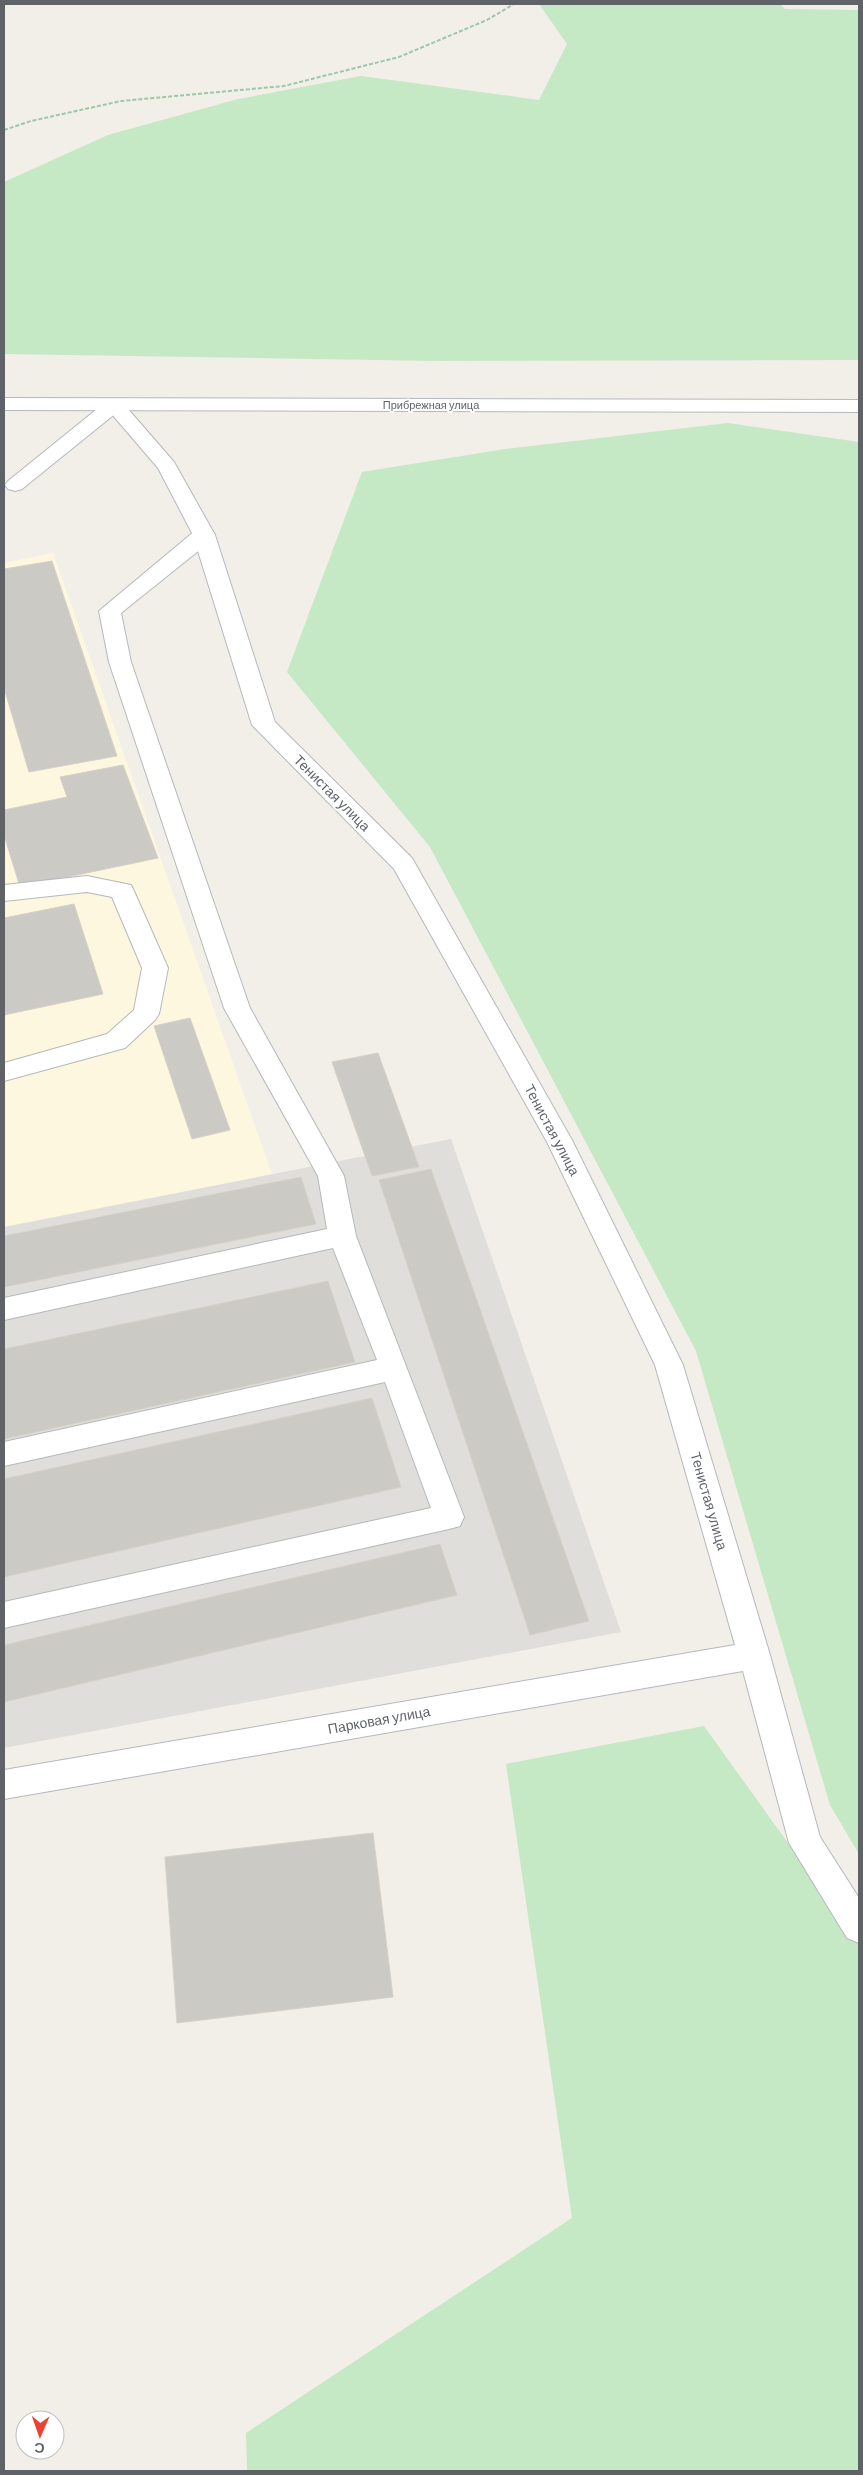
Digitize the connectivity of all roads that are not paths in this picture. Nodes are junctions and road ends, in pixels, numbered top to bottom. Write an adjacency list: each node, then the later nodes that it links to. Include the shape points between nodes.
1 (4, 404): 2 (street, Прибрежная улица)
2 (114, 405): 3 (street, Прибрежная улица); 4 (street); 5 (street, Тенистая улица, via 167,466)
3 (859, 406)
4 (8, 490)
5 (204, 535): 8 (street, via 110,611 120,662 236,1008 331,1176); 13 (street, Тенистая улица, via 264,725 403,864 564,1150 669,1365)
6 (4, 893): 7 (street, via 87,884 122,891 155,968 146,1014 116,1041)
7 (4, 1072)
8 (342, 1236): 9 (street); 10 (street)
9 (4, 1310)
10 (394, 1368): 11 (street); 12 (street, via 450,1517)
11 (4, 1454)
12 (4, 1614)
13 (754, 1656): 14 (street, Парковая улица); 15 (street, Тенистая улица, via 805,1843)
14 (4, 1785)
15 (859, 1927)

